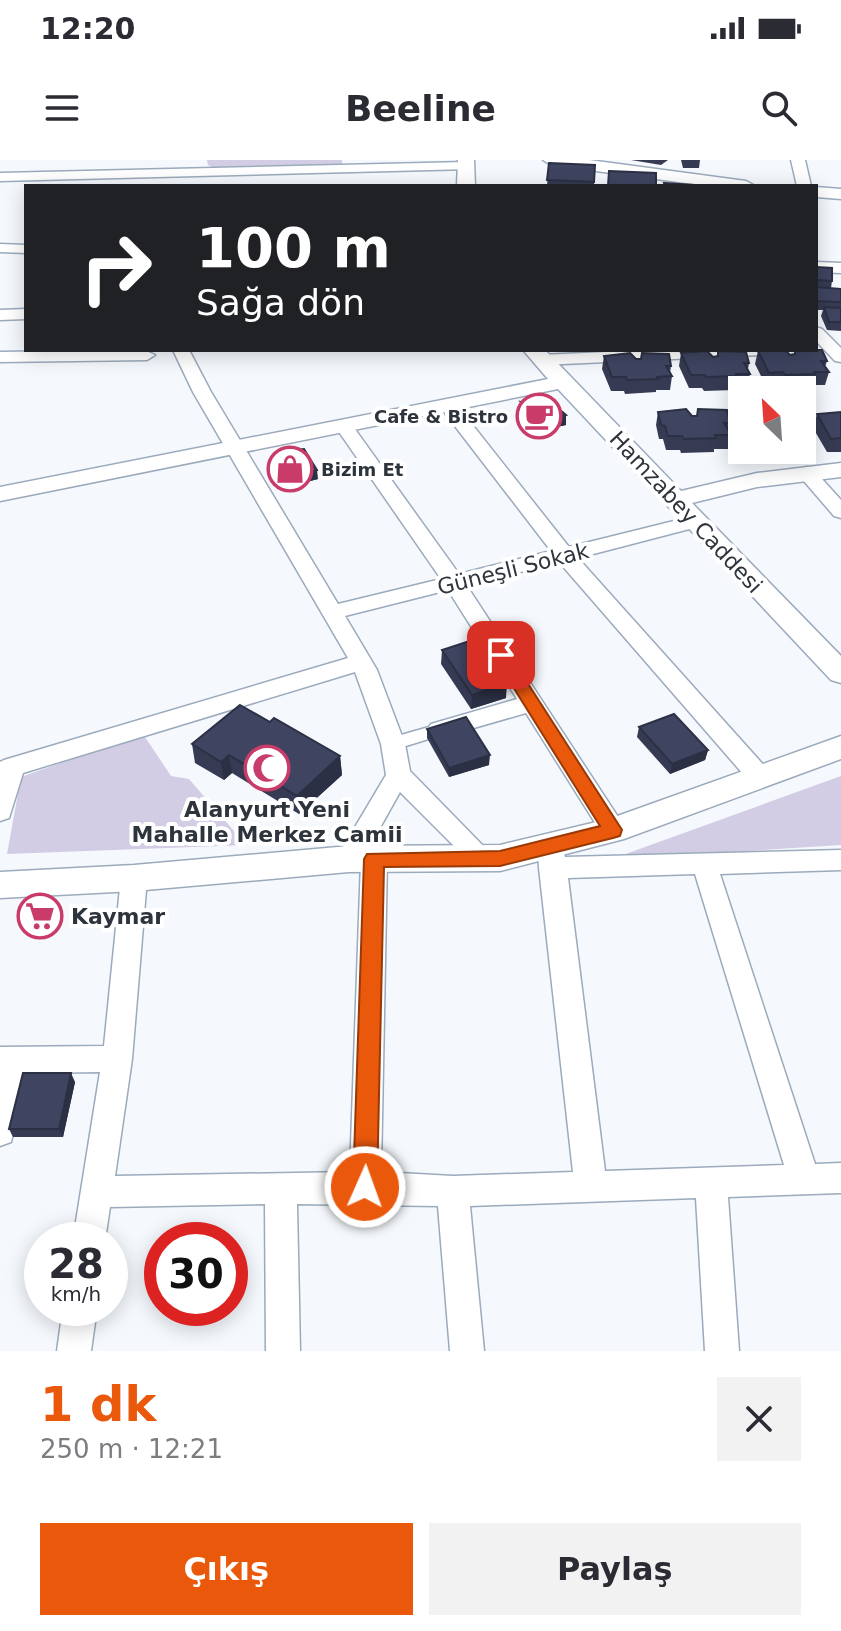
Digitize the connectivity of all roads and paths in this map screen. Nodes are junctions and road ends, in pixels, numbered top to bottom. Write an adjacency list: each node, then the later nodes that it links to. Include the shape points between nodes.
1 (551, 160): 4 (street)
2 (798, 160): 9 (street)
3 (466, 163): 5 (street); 7 (street)
4 (601, 164): 8 (street)
5 (190, 173): 6 (street)
6 (0, 177)
7 (466, 184)
8 (733, 184)
9 (804, 184)
10 (818, 192): 11 (street)
11 (841, 194)
12 (23, 245): 13 (street)
13 (0, 248)
14 (818, 267): 15 (street)
15 (841, 268)
16 (24, 314): 17 (street)
17 (0, 315)
18 (818, 334): 19 (street)
19 (832, 350)
20 (182, 352): 28 (street)
21 (671, 352): 23 (street)
22 (147, 355): 24 (street)
23 (537, 355): 25 (street, Hamzabey Caddesi)
24 (0, 357)
25 (562, 382): 26 (street); 32 (street, Hamzabey Caddesi)
26 (450, 408): 27 (street); 35 (street)
27 (346, 429): 28 (street); 36 (street)
28 (235, 447): 31 (street); 37 (street)
29 (841, 470): 30 (street)
30 (806, 473): 32 (street, via 716,486); 33 (street)
31 (0, 494)
32 (676, 500): 34 (street, Hamzabey Caddesi)
33 (841, 512)
34 (694, 522): 35 (street, Güneşli Sokak); 39 (street, Hamzabey Caddesi)
35 (565, 556): 36 (street, Güneşli Sokak); 46 (street)
36 (455, 584): 37 (street, Güneşli Sokak); 40 (street)
37 (331, 613): 38 (street)
38 (362, 662): 42 (street); 44 (street)
39 (839, 669)
40 (532, 703): 41 (street); 48 (street)
41 (429, 733): 42 (street)
42 (393, 744): 45 (street)
43 (841, 747): 46 (street)
44 (6, 768): 47 (street)
45 (398, 775): 49 (street); 51 (street)
46 (759, 776): 48 (street)
47 (0, 811)
48 (613, 830): 50 (street)
49 (482, 858): 50 (street); 51 (street)
50 (551, 858): 53 (street); 63 (street)
51 (361, 859): 54 (street); 62 (street)
52 (841, 860): 53 (street)
53 (705, 866): 60 (street)
54 (134, 878): 55 (street); 56 (street)
55 (0, 885)
56 (117, 1059): 57 (street); 66 (street)
57 (8, 1060): 58 (street)
58 (0, 1132)
59 (841, 1178): 60 (street)
60 (804, 1179): 61 (street)
61 (711, 1181): 63 (street); 72 (street)
62 (365, 1187): 64 (street); 65 (street)
63 (591, 1187): 65 (street)
64 (281, 1189): 66 (street); 70 (street)
65 (453, 1191): 71 (street)
66 (96, 1192): 67 (street)
67 (92, 1222)
68 (77, 1326): 69 (street)
69 (74, 1351)
70 (283, 1351)
71 (467, 1351)
72 (722, 1351)

